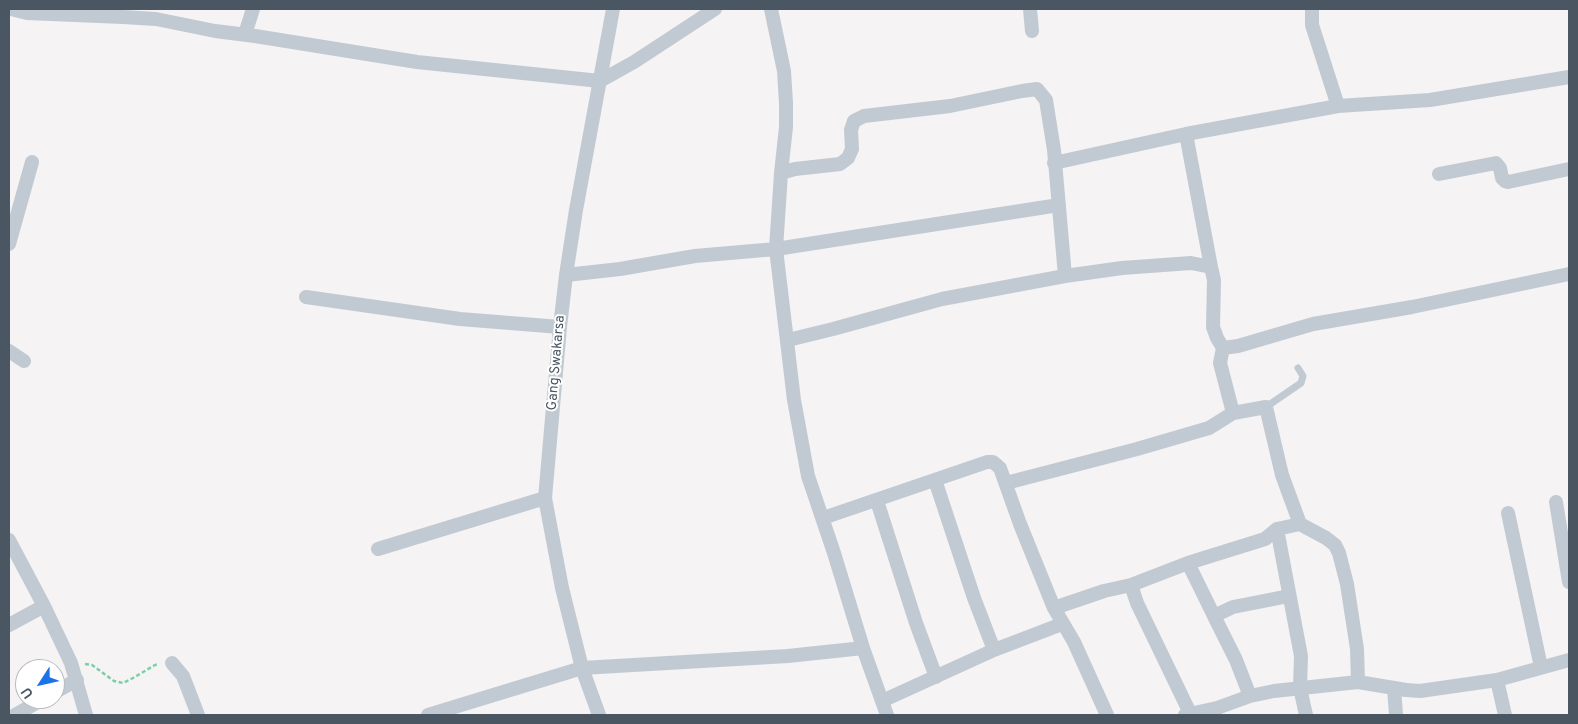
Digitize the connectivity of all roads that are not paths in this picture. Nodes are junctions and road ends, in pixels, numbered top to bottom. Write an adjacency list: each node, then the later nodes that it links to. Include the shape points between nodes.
1 (10, 9): 9 (street, via 27,13 156,20)
2 (253, 9): 9 (street)
3 (613, 9): 11 (street, Gang Swakarsa)
4 (715, 9): 11 (street)
5 (771, 9): 17 (street, via 784,71 786,103)
6 (1030, 9): 8 (street)
7 (1312, 9): 12 (street, via 1312,25)
8 (1032, 31)
9 (245, 34): 11 (street, via 417,62)
10 (1569, 78): 12 (street, via 1430,100)
11 (600, 81): 24 (street, Gang Swakarsa)
12 (1338, 106): 13 (street)
13 (1186, 134): 15 (street); 22 (street)
14 (32, 162): 20 (street)
15 (1054, 163): 17 (street, via 1046,100 1037,89 950,106 864,116 854,121 852,149 840,164); 19 (street)
16 (1569, 169): 18 (street, via 1508,182 1502,178 1496,163)
17 (781, 173): 21 (street)
18 (1439, 174)
19 (1058, 205): 21 (street); 25 (street)
20 (9, 244)
21 (776, 249): 24 (street, via 696,256); 28 (street)
22 (1211, 267): 25 (street, via 1191,263); 29 (street, via 1214,280 1213,327)
23 (1569, 274): 29 (street, via 1313,324)
24 (566, 275): 27 (street, Gang Swakarsa)
25 (1065, 276): 28 (street, via 942,299)
26 (306, 297): 27 (street, via 460,319)
27 (560, 328): 37 (street, Gang Swakarsa)
28 (788, 340): 41 (street, via 794,400 808,476)
29 (1223, 348): 34 (street, via 1220,362)
30 (9, 351): 31 (street)
31 (24, 361)
32 (1298, 368): 33 (lane, via 1301,384)
33 (1266, 407): 34 (street); 42 (street, via 1282,475)
34 (1233, 412): 36 (street, via 1209,428)
35 (935, 480): 36 (street, via 992,462 1000,468); 38 (street); 56 (street)
36 (1006, 483): 51 (street)
37 (545, 498): 45 (street); 59 (street, Gang Swakarsa, via 562,588)
38 (877, 501): 41 (street); 61 (street)
39 (1556, 502): 47 (street)
40 (1508, 513): 60 (street)
41 (823, 518): 55 (street)
42 (1300, 524): 43 (street); 64 (street, via 1326,538 1339,553 1357,649)
43 (1277, 529): 46 (street, via 1265,539); 49 (street)
44 (9, 540): 50 (street)
45 (378, 549)
46 (1188, 563): 48 (street); 52 (street)
47 (1569, 582)
48 (1131, 585): 51 (street); 71 (street)
49 (1289, 596): 52 (street, via 1233,607); 66 (street, via 1301,656)
50 (44, 606): 53 (street); 62 (street)
51 (1054, 608): 54 (street)
52 (1214, 616): 68 (street)
53 (9, 624)
54 (1062, 624): 56 (street); 76 (street, via 1074,642)
55 (863, 648): 59 (street, via 788,656); 69 (street)
56 (994, 650): 61 (street)
57 (1569, 660): 60 (street)
58 (172, 663): 73 (street, via 183,676)
59 (582, 668): 70 (street); 74 (street, Gang Swakarsa)
60 (1541, 668): 63 (street)
61 (936, 677): 69 (street)
62 (76, 680): 65 (street); 72 (street)
63 (1497, 680): 67 (street, via 1420,691); 79 (street)
64 (1358, 682): 66 (street); 67 (street)
65 (65, 686)
66 (1300, 688): 68 (street); 77 (street)
67 (1394, 688): 78 (street)
68 (1250, 696): 71 (street)
69 (882, 701): 75 (street)
70 (436, 714)
71 (1187, 714)
72 (86, 715)
73 (198, 715)
74 (599, 715)
75 (887, 715)
76 (1107, 715)
77 (1306, 715)
78 (1396, 715)
79 (1505, 715)

